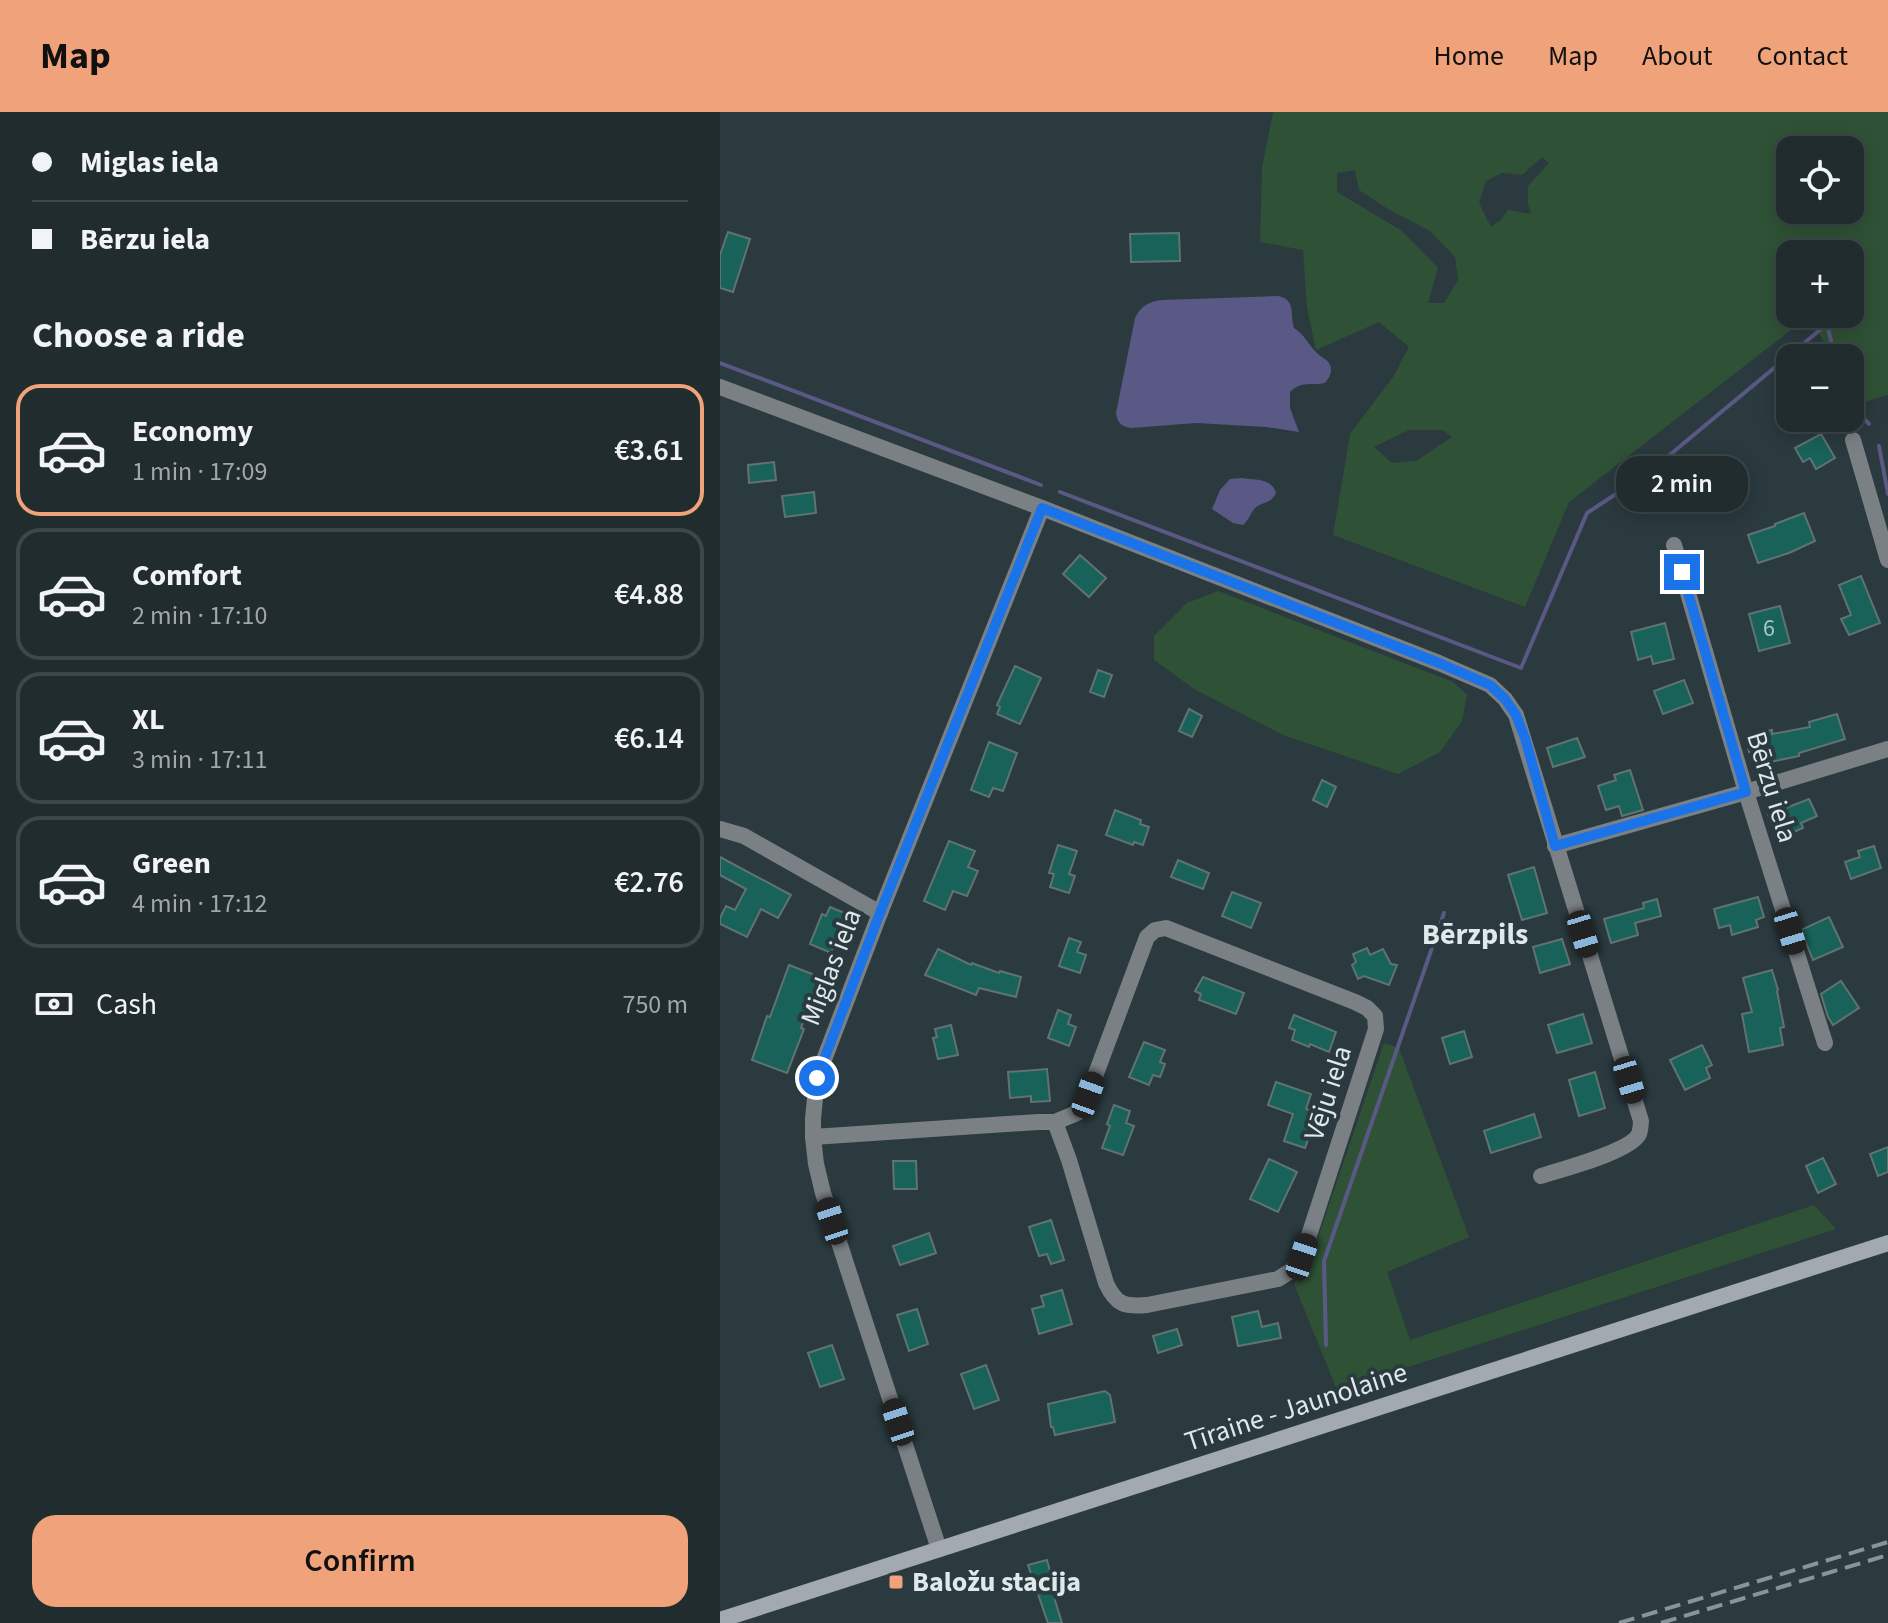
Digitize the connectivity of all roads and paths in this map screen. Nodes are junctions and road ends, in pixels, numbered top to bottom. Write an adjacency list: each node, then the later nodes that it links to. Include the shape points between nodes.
1 (720, 387): 3 (street)
2 (1853, 440): 5 (street)
3 (1042, 508): 9 (street, via 1490,685 1516,715); 10 (street, Miglas iela)
4 (1674, 545): 7 (street, Bērzu iela)
5 (1888, 560)
6 (1888, 749): 7 (street)
7 (1746, 792): 9 (street); 11 (street, Bērzu iela)
8 (720, 829): 10 (street, via 744,836)
9 (1555, 846): 14 (street, via 1641,1121 1640,1133 1630,1144)
10 (880, 913): 13 (street, Miglas iela, via 817,1078)
11 (1825, 1043)
12 (1055, 1122): 12 (street, Vēju iela, via 1077,1113 1088,1095 1147,937 1155,930 1166,928 1367,1008 1375,1016 1376,1029 1302,1257 1278,1279 1147,1305 1119,1303 1106,1283); 13 (street)
13 (813, 1137): 16 (street, Miglas iela, via 823,1193)
14 (1541, 1176)
15 (1888, 1243): 16 (main road, Tīraine - Jaunolaine)
16 (939, 1549): 17 (main road, Tīraine - Jaunolaine)
17 (720, 1620)

